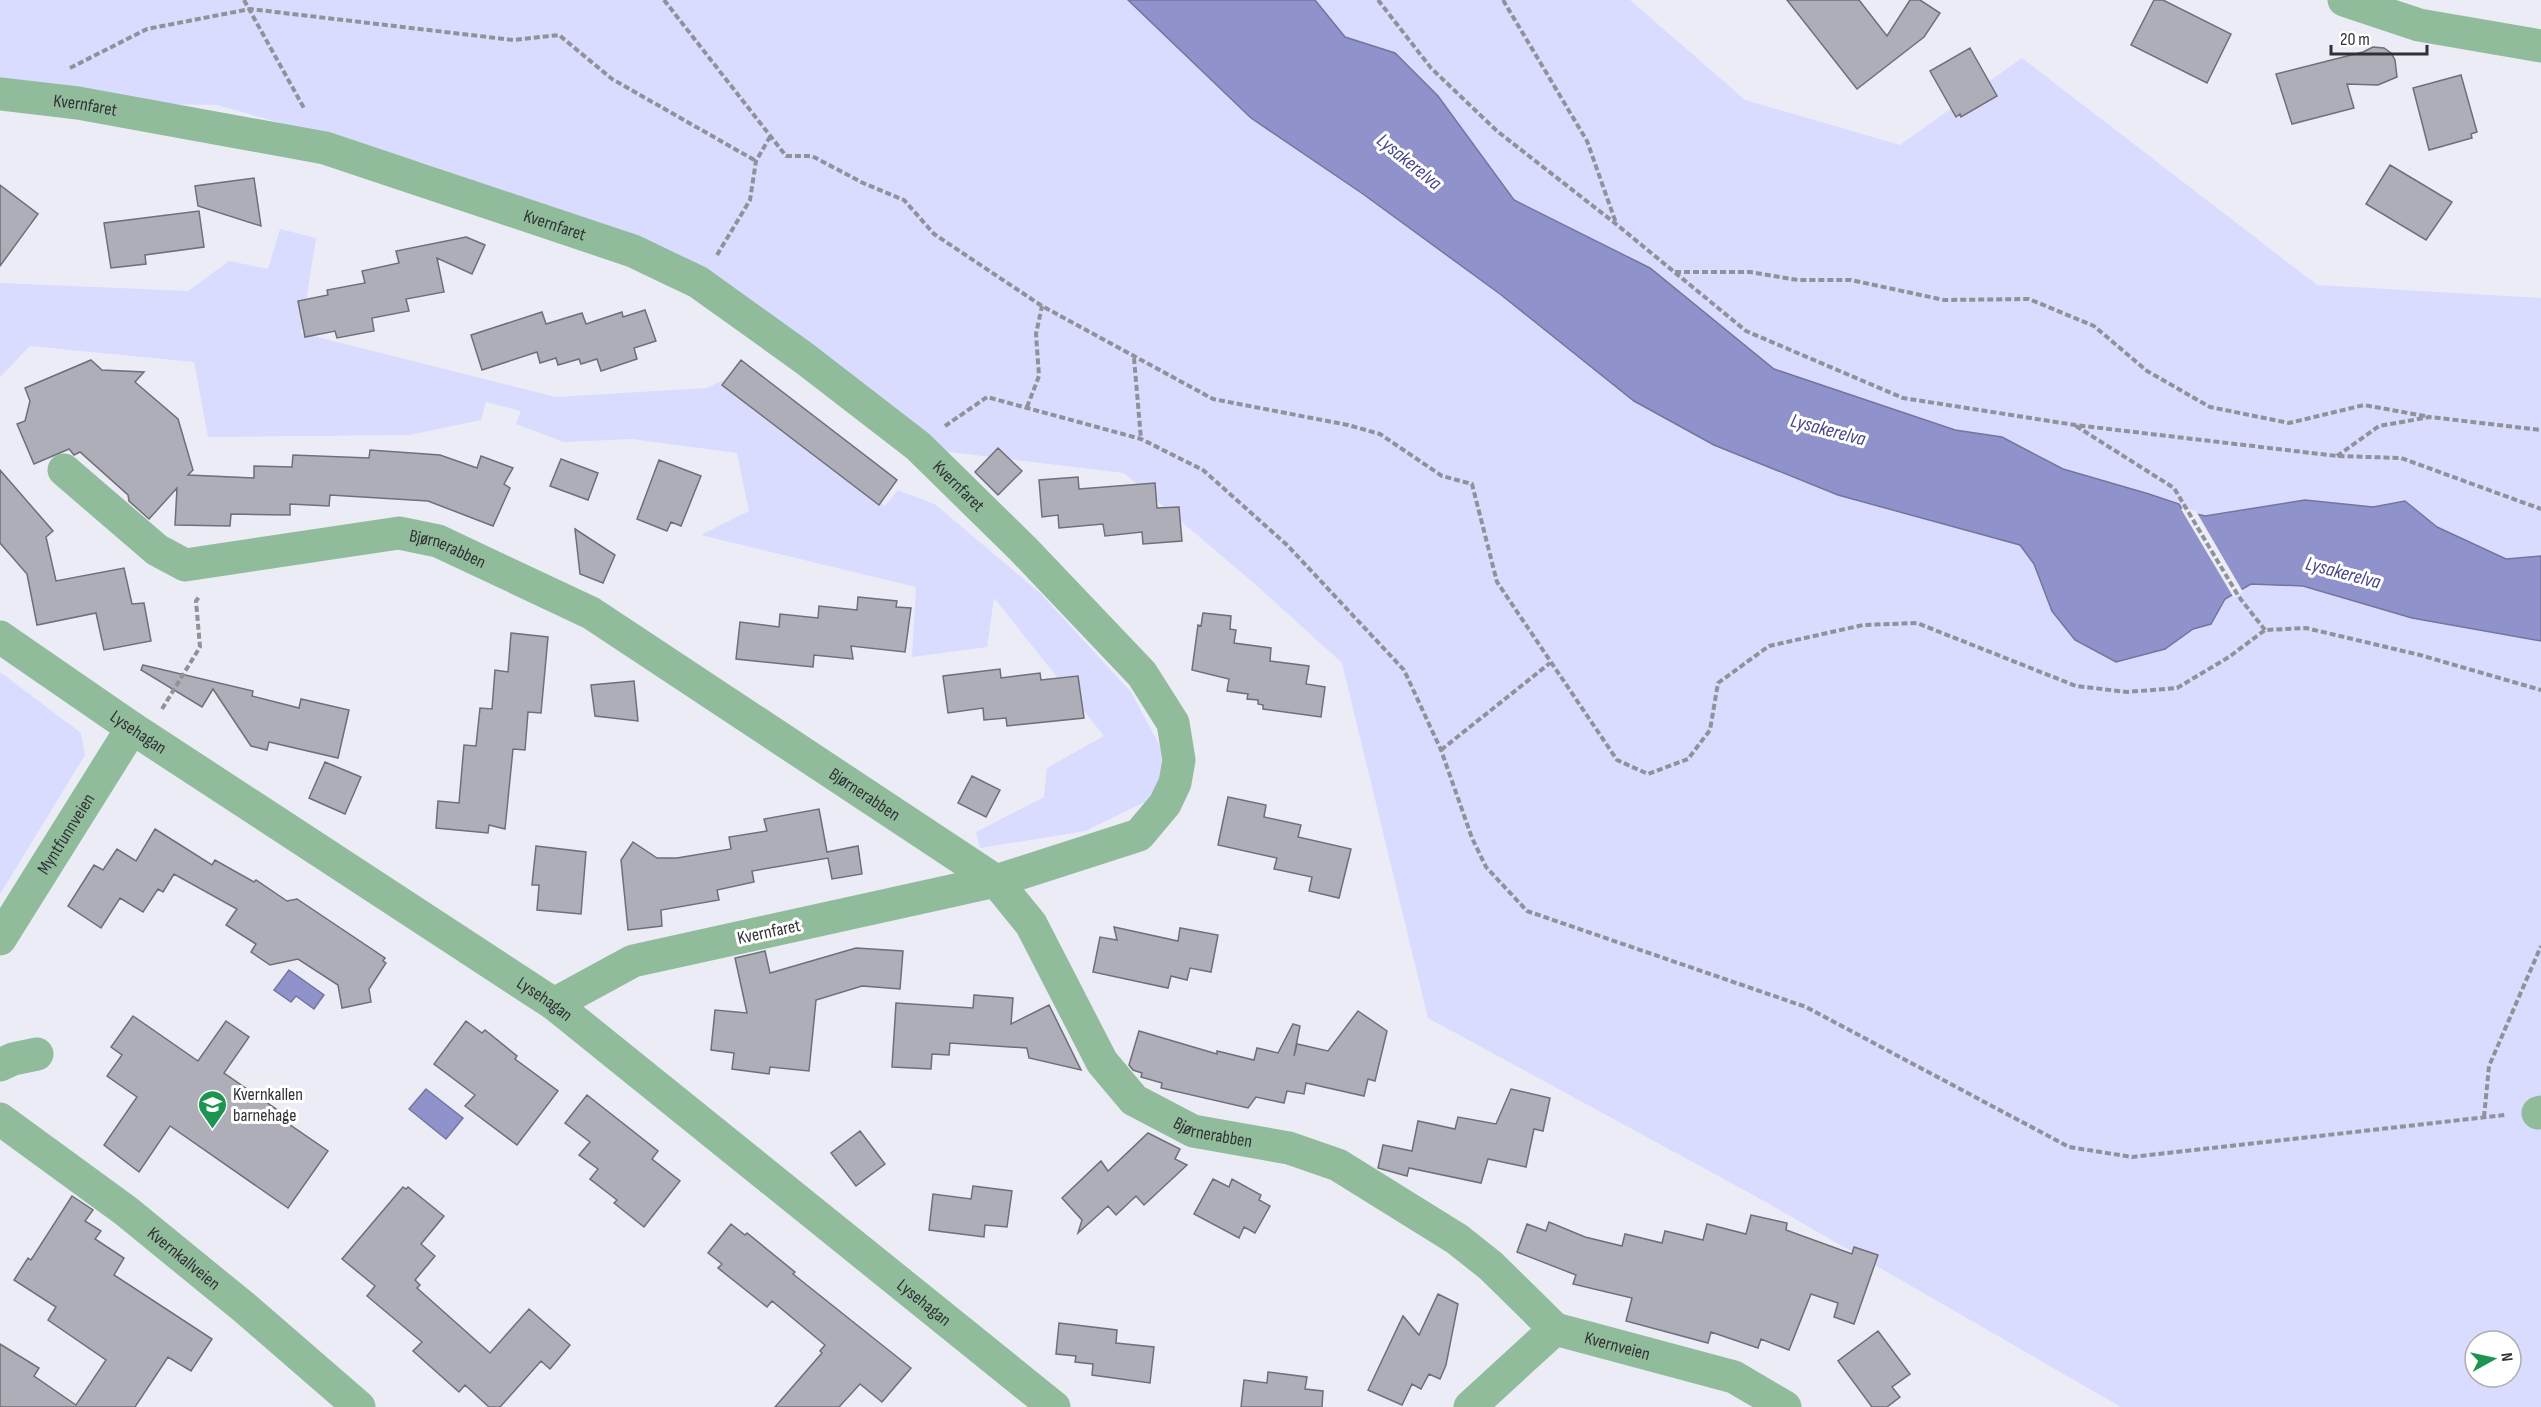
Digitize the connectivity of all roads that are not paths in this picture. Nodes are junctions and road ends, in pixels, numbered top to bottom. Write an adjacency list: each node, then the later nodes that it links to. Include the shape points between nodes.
1 (2344, 0): 2 (street, via 2420,25)
2 (2541, 46)
3 (0, 94): 7 (street, Kvernfaret, via 325,148 633,251 698,282 918,446 1142,674 1173,723 1179,760 1175,783 1165,804 1143,832)
4 (64, 470): 7 (street, Bjørnerabben, via 157,550 185,565 399,533 438,542 591,613)
5 (0, 637): 6 (street, Lysehagan)
6 (138, 731): 8 (street, Myntfunnveien); 9 (street, Lysehagan)
7 (996, 881): 9 (street, Kvernfaret, via 633,961); 13 (street, Bjørnerabben, via 1031,924 1102,1062 1134,1100 1193,1131 1289,1148 1338,1166 1457,1239 1491,1266)
8 (0, 939)
9 (554, 1004): 15 (street, Lysehagan)
10 (37, 1054): 11 (street)
11 (0, 1065)
12 (0, 1119): 14 (street, Kvernkallveien, via 126,1211)
13 (1555, 1329): 16 (street); 17 (street, Kvernveien, via 1734,1377)
14 (359, 1407)
15 (1054, 1407)
16 (1470, 1407)
17 (1785, 1407)

